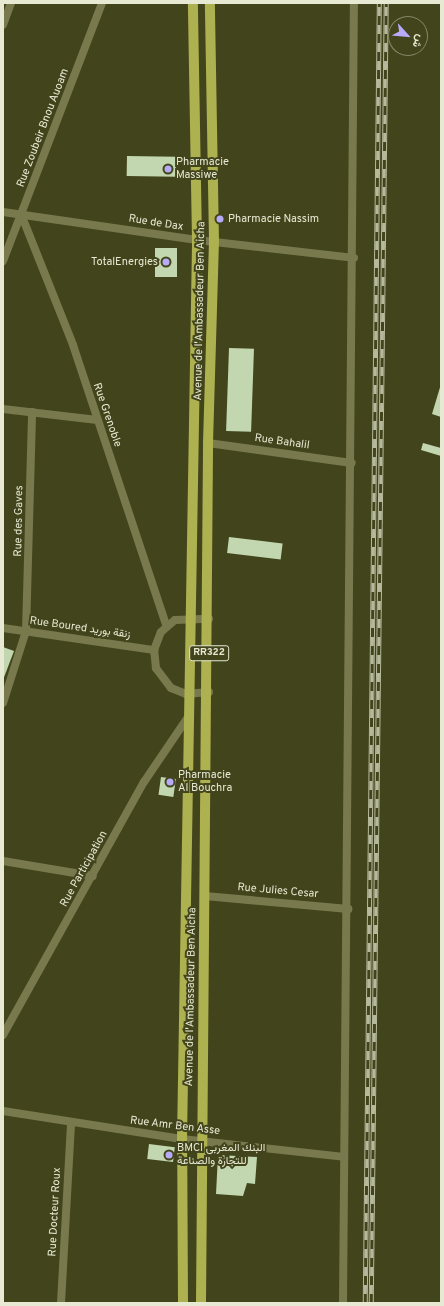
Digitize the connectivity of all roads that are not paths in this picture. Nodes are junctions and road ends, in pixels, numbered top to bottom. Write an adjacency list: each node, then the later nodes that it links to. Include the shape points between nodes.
1 (11, 3): 6 (street)
2 (102, 3): 8 (street, Rue Zoubeir Bnou Auoam)
3 (193, 3): 9 (main road, Avenue de l'Ambassadeur Ben Aicha / RR322)
4 (210, 3): 10 (main road, Avenue de l'Ambassadeur Ben Aicha / RR322)
5 (354, 3): 11 (street)
6 (3, 25)
7 (3, 212): 8 (street, Rue de Dax)
8 (21, 214): 9 (street, Rue de Dax); 12 (street, Rue Zoubeir Bnou Auoam); 15 (street, Rue Grenoble, via 38,252)
9 (196, 240): 10 (street, Rue de Dax); 18 (main road, Avenue de l'Ambassadeur Ben Aicha / RR322)
10 (214, 241): 11 (street, Rue de Dax); 16 (main road, Avenue de l'Ambassadeur Ben Aicha / RR322)
11 (354, 258): 17 (street)
12 (3, 261)
13 (3, 409): 14 (street)
14 (32, 412): 15 (street); 22 (street, Rue des Gaves)
15 (97, 420): 20 (street, Rue Grenoble)
16 (208, 443): 17 (street, Rue Bahalil); 19 (main road, Avenue de l'Ambassadeur Ben Aicha / RR322)
17 (352, 463): 31 (street, via 347,677)
18 (190, 619): 19 (street); 20 (street, via 175,620); 25 (main road, Avenue de l'Ambassadeur Ben Aicha / RR322)
19 (209, 619): 24 (main road, Avenue de l'Ambassadeur Ben Aicha / RR322)
20 (166, 625): 23 (street)
21 (3, 628): 22 (street, Rue Boured زنقة بوريد)
22 (26, 631): 23 (street, Rue Boured زنقة بوريد); 26 (street, Rue des Gaves)
23 (154, 650): 25 (street, via 160,676 171,688)
24 (209, 692): 25 (street); 30 (main road, Avenue de l'Ambassadeur Ben Aicha / RR322)
25 (188, 694): 27 (main road, Avenue de l'Ambassadeur Ben Aicha / RR322)
26 (3, 702)
27 (188, 717): 29 (street, Rue Participation, via 157,759); 35 (main road, Avenue de l'Ambassadeur Ben Aicha / RR322)
28 (3, 861): 29 (street)
29 (93, 876): 32 (street, Rue Participation)
30 (205, 896): 31 (street, Rue Julies Cesar); 36 (main road, Avenue de l'Ambassadeur Ben Aicha / RR322)
31 (348, 909): 37 (street)
32 (3, 1035)
33 (3, 1111): 34 (street, Rue Amr Ben Asse)
34 (71, 1123): 35 (street, Rue Amr Ben Asse); 38 (street, Rue Docteur Roux)
35 (182, 1139): 36 (street, Rue Amr Ben Asse); 39 (main road, Avenue de l'Ambassadeur Ben Aicha / RR322)
36 (200, 1140): 37 (street, Rue Amr Ben Asse); 40 (main road, Avenue de l'Ambassadeur Ben Aicha / RR322)
37 (344, 1158): 41 (street)
38 (61, 1303)
39 (183, 1303)
40 (201, 1303)
41 (343, 1303)

